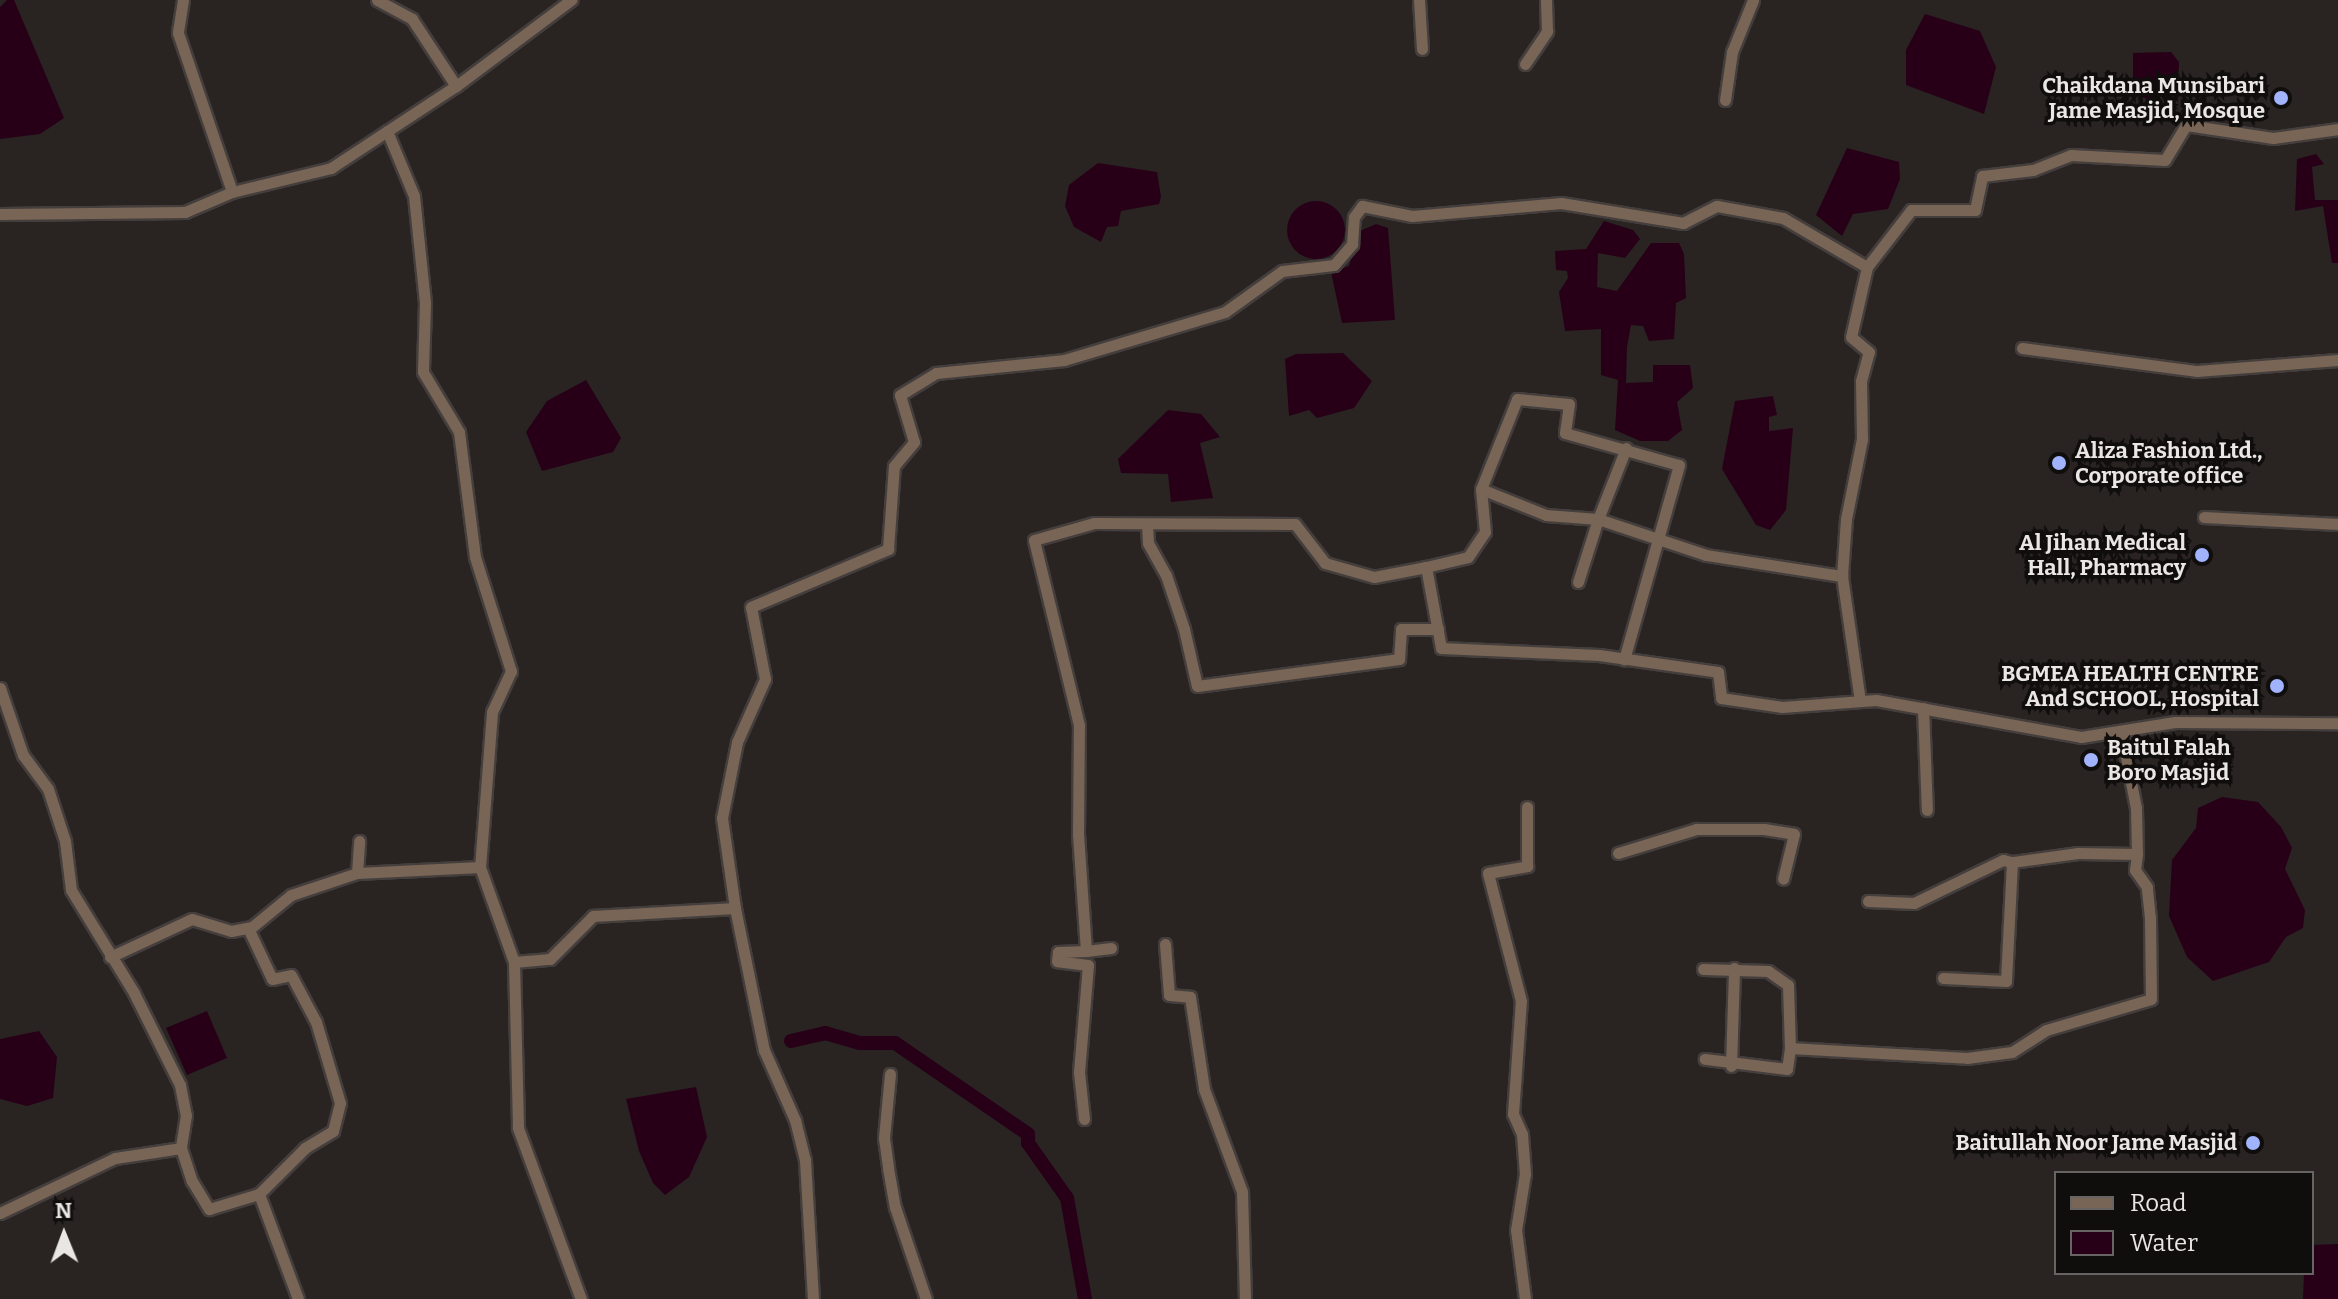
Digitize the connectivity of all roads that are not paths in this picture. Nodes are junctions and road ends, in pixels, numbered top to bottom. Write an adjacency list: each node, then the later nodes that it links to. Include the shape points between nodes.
1 (183, 0): 14 (street, via 178,33)
2 (377, 0): 10 (street, via 412,19)
3 (571, 0): 7 (street)
4 (1419, 0): 8 (street)
5 (1546, 0): 9 (street, via 1547,31)
6 (1753, 0): 11 (street, via 1732,52)
7 (558, 4): 10 (street)
8 (1422, 49)
9 (1525, 64)
10 (456, 86): 13 (street)
11 (1725, 100)
12 (2338, 129): 16 (street, via 2273,138 2186,125 2165,160 2071,155 2033,170 1982,176 1975,210 1911,210)
13 (387, 131): 14 (street, via 331,168); 42 (street, via 414,196 425,303 423,372 459,432 475,557 511,671 492,712)
14 (232, 192): 15 (street, via 185,212)
15 (0, 214)
16 (1867, 267): 27 (street, via 1851,337 1869,352 1861,381 1862,439 1846,519); 46 (street, via 1783,218 1717,206 1683,223 1561,203 1412,216 1362,206 1354,217 1352,244 1334,265 1282,271 1225,312 1064,360 936,373 900,395 914,442 894,466 888,549 751,607 765,679 737,742 722,818)
17 (2022, 348): 18 (street, via 2197,371)
18 (2338, 360)
19 (1626, 448): 20 (street, via 1565,433 1569,404 1517,399); 22 (street); 25 (street, via 1679,465)
20 (1481, 489): 22 (street, via 1546,515); 26 (street, via 1485,532 1468,557)
21 (2204, 517): 24 (street)
22 (1598, 519): 25 (street); 28 (street)
23 (1147, 524): 26 (street, via 1295,524 1325,563 1374,577); 29 (street, via 1148,543 1166,575 1197,686 1399,659 1401,629); 50 (street, via 1094,523 1034,540 1079,725 1078,834)
24 (2338, 524)
25 (1658, 536): 27 (street, via 1706,555); 30 (street)
26 (1426, 567): 29 (street)
27 (1842, 576): 32 (street)
28 (1578, 582)
29 (1438, 629): 30 (street, via 1441,648)
30 (1624, 659): 32 (street, via 1718,672 1721,698 1782,707)
31 (0, 688): 51 (street, via 23,755 48,789 65,841 71,890)
32 (1860, 701): 33 (street)
33 (1923, 708): 35 (street, via 2081,737); 37 (street)
34 (2338, 723): 35 (street, via 2175,722)
35 (2121, 731): 40 (street, via 2136,808)
36 (1527, 807): 69 (street, via 1527,866 1488,873 1521,1001 1513,1114 1522,1134 1525,1174 1516,1230)
37 (1927, 810)
38 (359, 841): 43 (street)
39 (1618, 853): 44 (street, via 1696,829 1764,829 1794,834)
40 (2137, 854): 41 (street, via 2078,853); 56 (street, via 2135,870 2147,887 2150,918 2151,999 2046,1030 2012,1052 1967,1058)
41 (2012, 862): 45 (street, via 2003,860 1914,903); 55 (street, via 2006,981)
42 (480, 867): 43 (street); 52 (street)
43 (357, 873): 47 (street, via 291,895)
44 (1783, 879)
45 (1868, 901)
46 (735, 908): 52 (street, via 593,916 550,959); 66 (street, via 764,1050 795,1120 805,1160)
47 (248, 928): 51 (street, via 231,931 192,919); 62 (street, via 272,979 291,975 316,1022 340,1103 333,1131 305,1148)
48 (1165, 944): 68 (street, via 1169,995 1190,997 1204,1089 1242,1192)
49 (1111, 948): 50 (street)
50 (1086, 951): 60 (street, via 1058,952 1057,961 1088,965 1079,1072)
51 (110, 957): 61 (street, via 180,1085 186,1115)
52 (514, 962): 65 (street, via 518,1128)
53 (1734, 968): 54 (street); 56 (street, via 1768,971 1788,985); 58 (street)
54 (1703, 969)
55 (1943, 978)
56 (1790, 1048): 58 (street, via 1787,1069)
57 (1705, 1059): 58 (street)
58 (1731, 1066)
59 (890, 1074): 67 (street, via 884,1138 890,1181)
60 (1084, 1119)
61 (181, 1148): 62 (street, via 209,1209); 63 (street, via 115,1158)
62 (259, 1194): 64 (street)
63 (0, 1213)
64 (298, 1299)
65 (581, 1299)
66 (813, 1299)
67 (926, 1299)
68 (1245, 1299)
69 (1525, 1299)

